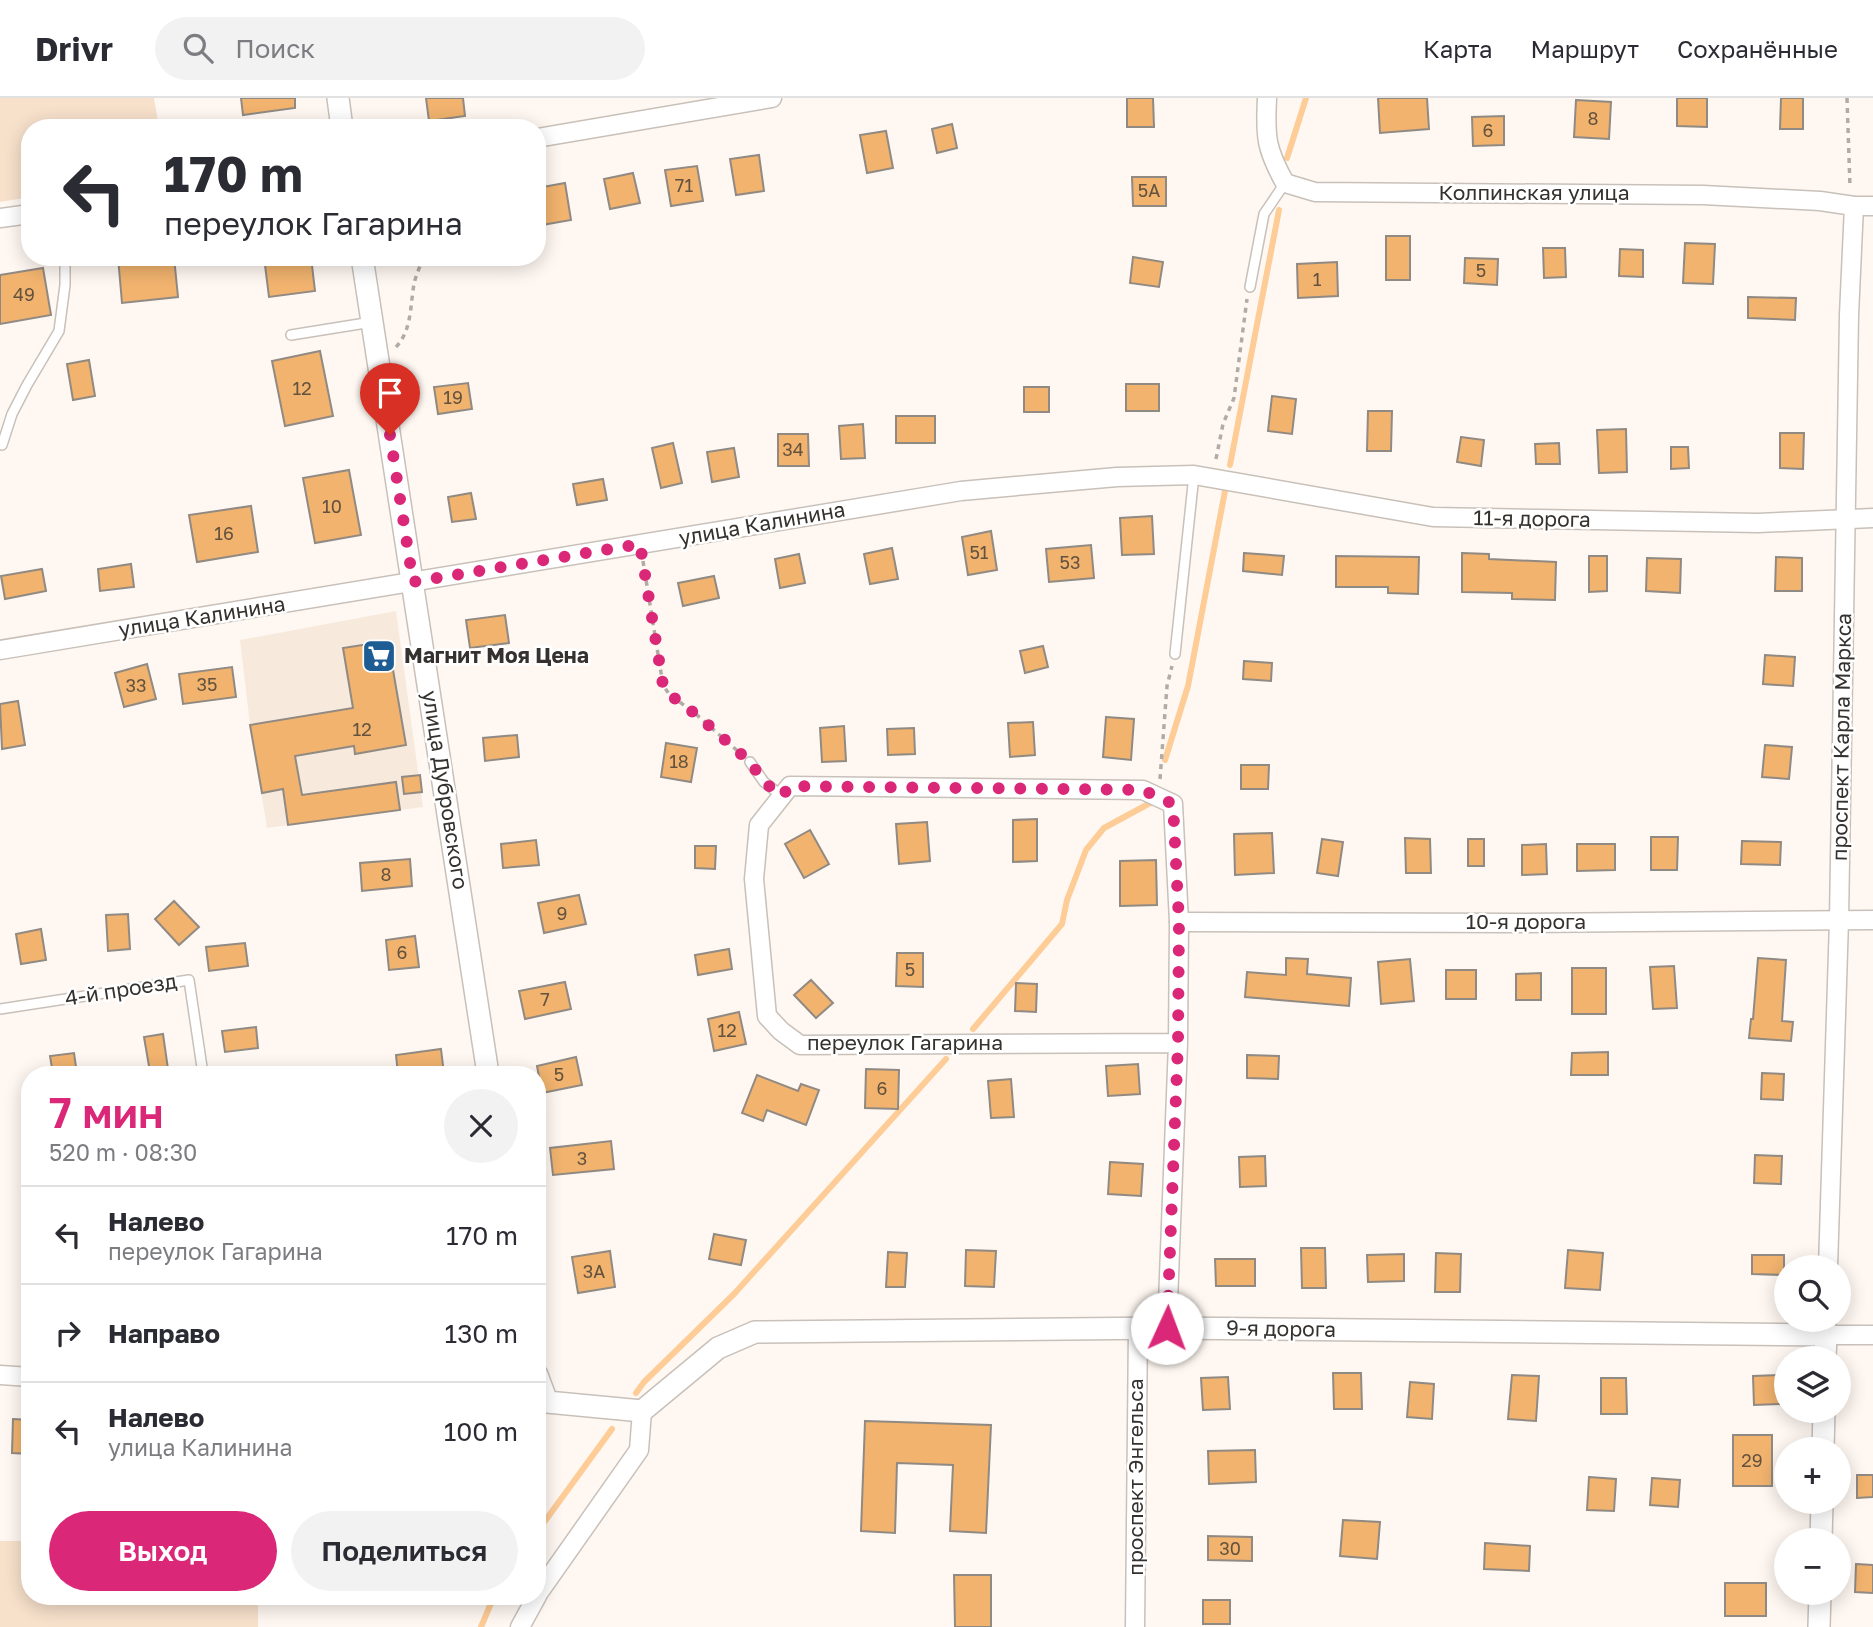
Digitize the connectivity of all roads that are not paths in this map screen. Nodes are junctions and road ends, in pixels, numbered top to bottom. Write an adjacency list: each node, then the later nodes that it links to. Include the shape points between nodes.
1 (338, 98): 4 (street)
2 (772, 98): 5 (street)
3 (1267, 98): 6 (street, via 1265,135)
4 (341, 119)
5 (546, 136)
6 (1285, 183): 7 (street, Колпинская улица, via 1314,191 1703,195); 13 (lane, via 1264,214)
7 (1854, 206): 8 (street, Колпинская улица); 18 (street, проспект Карла Маркса)
8 (1873, 206)
9 (21, 215): 10 (street)
10 (0, 218)
11 (65, 266): 16 (lane, via 59,331 12,414)
12 (363, 266): 14 (street, улица Дубровского)
13 (1250, 287)
14 (372, 322): 15 (lane); 20 (street, улица Дубровского)
15 (291, 335)
16 (2, 445)
17 (1194, 475): 18 (street, 11-я дорога, via 1433,517 1758,523); 20 (street, улица Калинина, via 961,491); 22 (lane)
18 (1846, 518): 19 (street, 11-я дорога); 25 (street, проспект Карла Маркса)
19 (1873, 518)
20 (413, 582): 21 (street, улица Калинина); 31 (street, улица Дубровского)
21 (0, 650)
22 (1175, 654)
23 (750, 762): 24 (lane, via 764,782)
24 (782, 796): 27 (street, via 790,786 1143,790 1168,801); 29 (street, переулок Гагарина, via 759,825 754,880 768,1016 800,1045)
25 (1839, 920): 26 (street, 10-я дорога); 27 (street, 10-я дорога); 32 (street, проспект Карла Маркса)
26 (1873, 920)
27 (1179, 922): 29 (street)
28 (0, 1009): 30 (lane, 4-й проезд, via 188,980)
29 (1178, 1043): 35 (street)
30 (202, 1066)
31 (487, 1066)
32 (1828, 1255)
33 (1774, 1327): 35 (street, 9-я дорога)
34 (1138, 1328): 35 (street, 9-я дорога); 41 (street, 9-я дорога, via 755,1332 718,1348); 46 (street, проспект Энгельса)
35 (1167, 1328)
36 (1851, 1331): 37 (street, 9-я дорога)
37 (1873, 1335)
38 (0, 1375): 39 (street)
39 (21, 1376)
40 (546, 1401): 41 (street)
41 (642, 1411): 42 (street, via 639,1450)
42 (546, 1583)
43 (532, 1605): 45 (street)
44 (1820, 1605): 47 (street)
45 (520, 1627)
46 (1135, 1627)
47 (1819, 1627)

